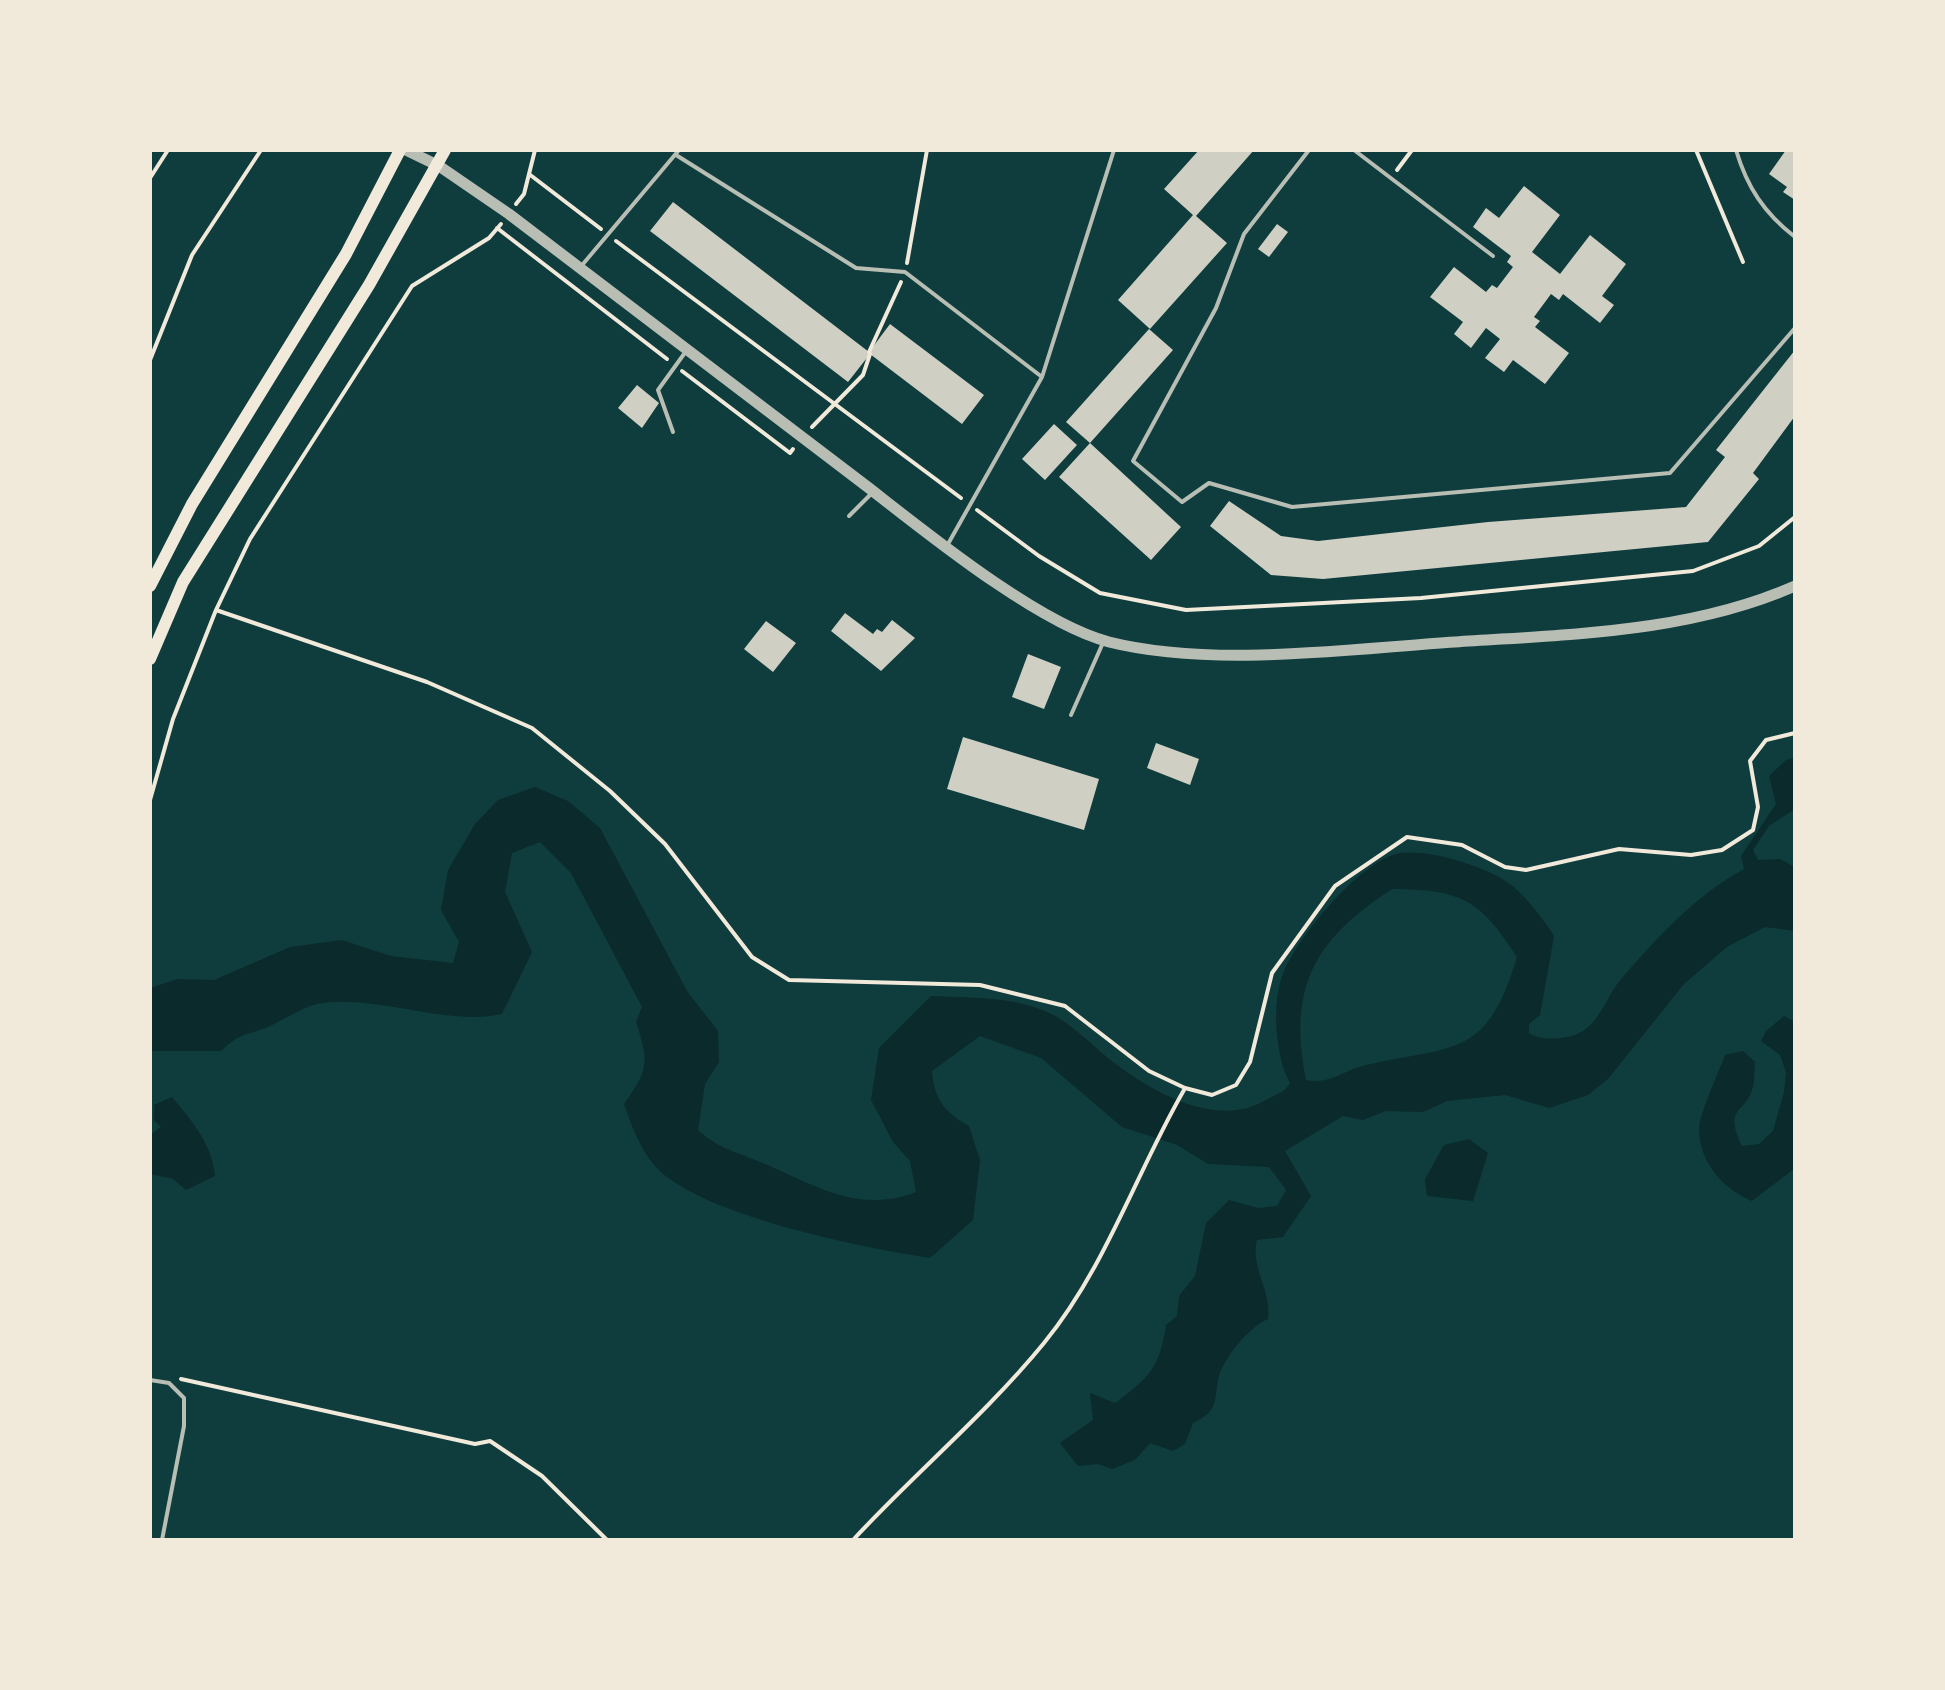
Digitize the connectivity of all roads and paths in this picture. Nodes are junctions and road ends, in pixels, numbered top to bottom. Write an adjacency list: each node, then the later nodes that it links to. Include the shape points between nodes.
1 (168, 150): 16 (path)
2 (261, 150): 28 (path, via 192,255)
3 (403, 150): 14 (street); 36 (main road)
4 (446, 150): 14 (main road)
5 (535, 150): 15 (path)
6 (927, 150): 24 (path)
7 (1114, 150): 29 (lane)
8 (1309, 150): 25 (lane, via 1244,234 1216,308 1133,461 1182,502 1209,484 1292,507 1670,473)
9 (1354, 150): 17 (lane)
10 (1412, 150): 17 (path)
11 (1696, 150): 22 (path)
12 (1736, 150): 20 (lane, via 1745,180 1771,219)
13 (678, 152): 19 (lane); 24 (lane, via 856,268)
14 (440, 166): 18 (street); 40 (main road, via 182,582)
15 (529, 174): 18 (path); 19 (path)
16 (150, 178)
17 (1391, 178): 21 (lane)
18 (509, 214): 23 (street); 38 (path, via 490,238 412,286 250,539)
19 (608, 235): 23 (lane); 32 (path)
20 (1795, 237)
21 (1493, 256)
22 (1743, 262)
23 (580, 268): 26 (street)
24 (905, 272): 27 (path); 29 (lane)
25 (1795, 328)
26 (687, 350): 30 (lane, via 658,390); 31 (street)
27 (869, 352)
28 (150, 360)
29 (1042, 377): 32 (lane)
30 (673, 432)
31 (873, 492): 33 (lane); 35 (street)
32 (970, 504): 34 (path, via 1100,593 1186,610 1421,598 1693,571 1758,546); 35 (lane)
33 (849, 516)
34 (1795, 518)
35 (946, 548): 39 (street, via 1056,618)
36 (150, 586)
37 (1795, 586): 39 (street, via 1690,622 1561,635 1268,654 1150,651)
38 (216, 610): 43 (path); 44 (path, via 427,682 532,728 651,831 752,956 789,980 980,985 1065,1006 1149,1071)
39 (1104, 640): 41 (lane)
40 (150, 659)
41 (1071, 714)
42 (1795, 733): 44 (path, via 1766,740 1750,761 1758,807 1752,830 1722,850 1690,856 1619,849 1526,870 1462,845 1407,837 1334,886 1272,973 1250,1062 1236,1085 1212,1095)
43 (150, 800)
44 (1185, 1088): 49 (path, via 1115,1233 1046,1341)
45 (168, 1376): 48 (path, via 476,1444 490,1440 542,1476)
46 (150, 1380): 47 (lane, via 169,1383 184,1398)
47 (162, 1540)
48 (606, 1540)
49 (853, 1540)

